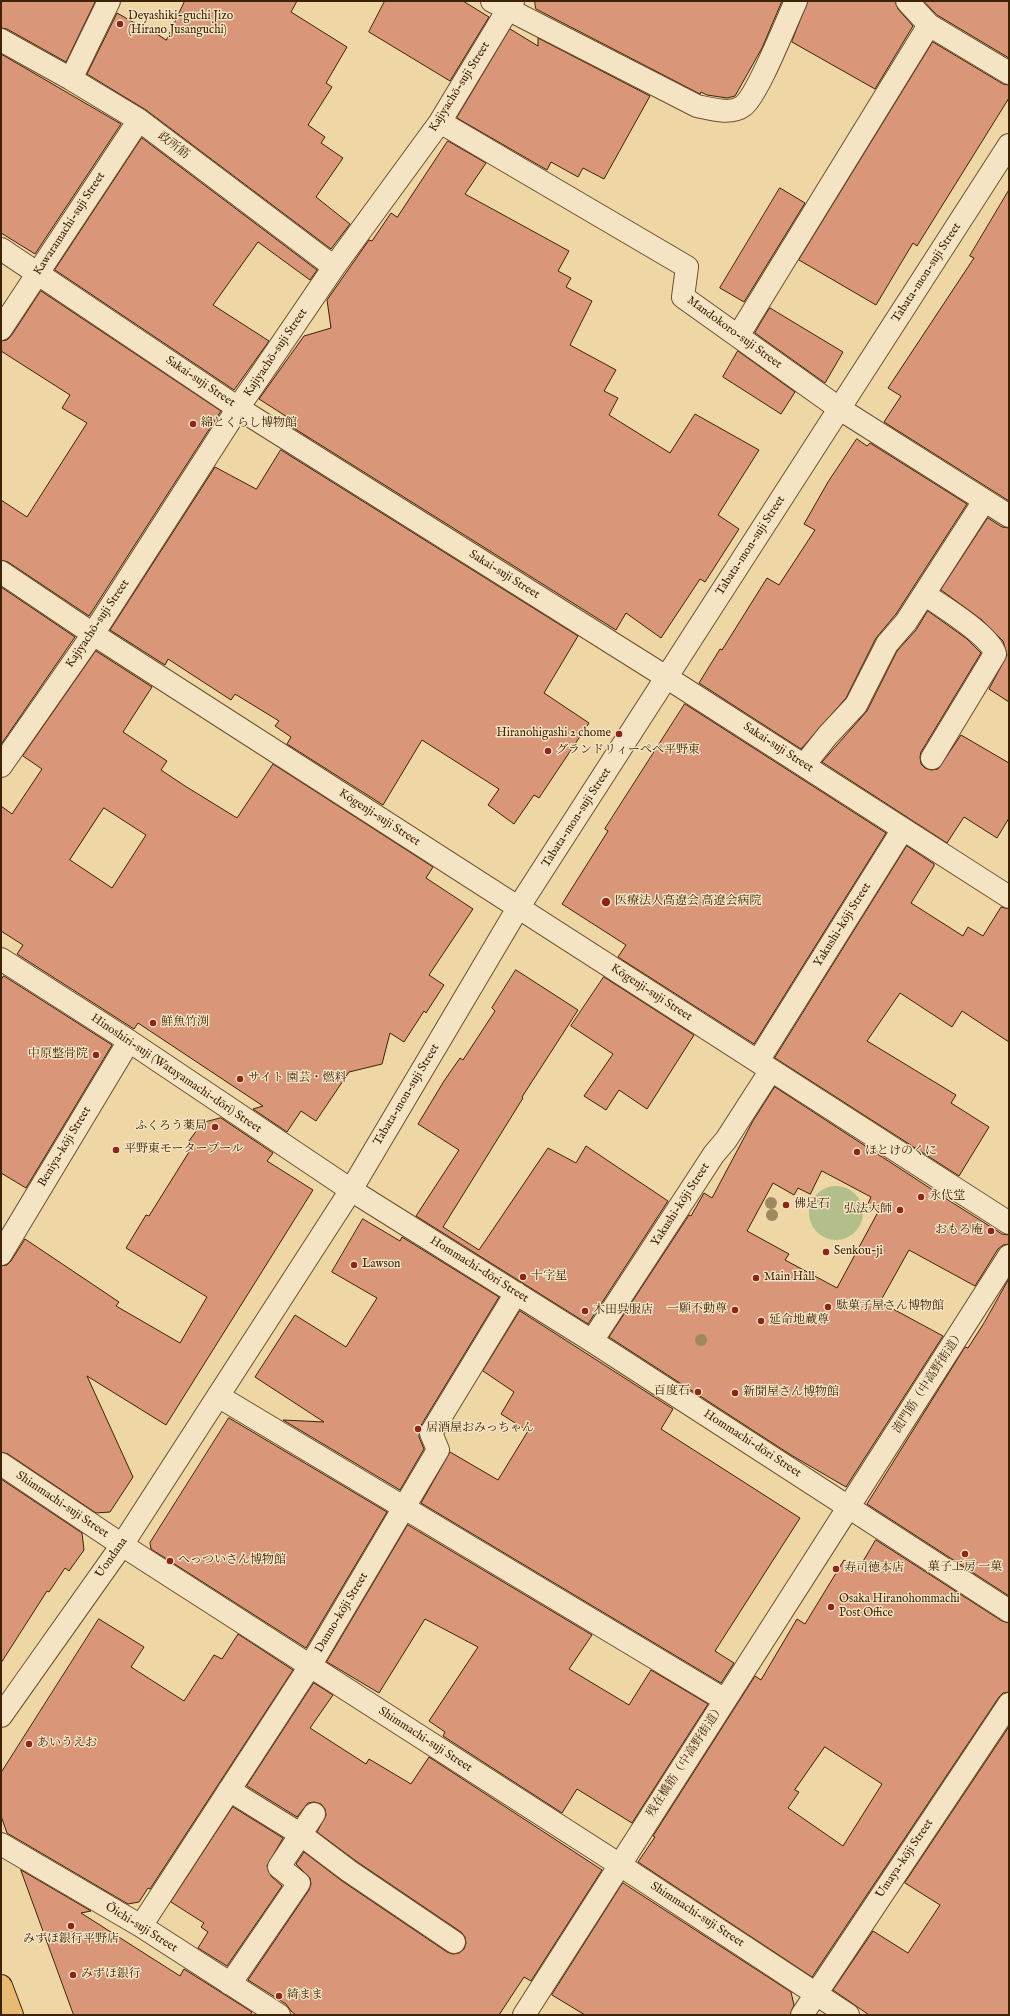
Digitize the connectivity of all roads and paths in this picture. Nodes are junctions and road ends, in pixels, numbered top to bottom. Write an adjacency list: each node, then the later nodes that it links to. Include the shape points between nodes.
1 (110, 1): 8 (street)
2 (796, 1): 4 (street, via 755,91 742,106 725,111 697,106)
3 (907, 1): 5 (street)
4 (504, 4): 10 (street, Kajiyachō-suji Street)
5 (929, 25): 7 (street); 16 (street)
6 (1, 40): 8 (street, 政所筋)
7 (1009, 73)
8 (71, 78): 9 (street, 政所筋)
9 (139, 120): 13 (street, 政所筋); 14 (street, Kawaramachi-suji Street)
10 (440, 122): 13 (street, Kajiyachō-suji Street); 16 (street, Mandokoro-suji Street, via 687,267 683,297)
11 (1008, 150): 18 (street, Tabata-mon-suji Street)
12 (1, 249): 14 (street, Sakai-suji Street)
13 (334, 267): 17 (street, Kajiyachō-suji Street)
14 (37, 273): 15 (street, Kawaramachi-suji Street); 17 (street, Sakai-suji Street)
15 (1, 329)
16 (738, 336): 18 (street, Mandokoro-suji Street)
17 (238, 408): 23 (street, Kajiyachō-suji Street); 24 (street, Sakai-suji Street)
18 (840, 409): 19 (street, Mandokoro-suji Street); 24 (street, Tabata-mon-suji Street)
19 (984, 501): 20 (street, Mandokoro-suji Street); 22 (street)
20 (1009, 516)
21 (1, 572): 23 (street, Kōgenji-suji Street)
22 (924, 594): 25 (street, via 965,620 991,646 995,654); 26 (street, via 888,644 856,705)
23 (93, 634): 27 (street, Kajiyachō-suji Street); 30 (street, Kōgenji-suji Street)
24 (666, 677): 26 (street, Sakai-suji Street); 30 (street, Tabata-mon-suji Street)
25 (932, 758)
26 (804, 765): 28 (street, Sakai-suji Street)
27 (1, 766)
28 (903, 829): 29 (street, Sakai-suji Street); 33 (street, Yakushi-kōji Street)
29 (1009, 897)
30 (518, 908): 33 (street, Kōgenji-suji Street); 34 (street, Tabata-mon-suji Street)
31 (1, 959): 32 (street, Hinoshiri-suji (Watayamachi-dōri) Street)
32 (129, 1041): 34 (street, Hinoshiri-suji (Watayamachi-dōri) Street); 36 (street, Beniya-kōji Street)
33 (764, 1065): 35 (street, Kōgenji-suji Street); 39 (street, Yakushi-kōji Street, via 726,1140 714,1154)
34 (351, 1190): 38 (street, Hommachi-dōri Street); 40 (street, Tabata-mon-suji Street)
35 (1009, 1223)
36 (1, 1254)
37 (1009, 1256): 42 (street, 流門筋（中高野街道）)
38 (516, 1293): 39 (street, Hommachi-dōri Street); 43 (street, Danno-kōji Street, via 431,1433 438,1450)
39 (592, 1341): 42 (street, Hommachi-dōri Street)
40 (218, 1396): 43 (street); 44 (street, Uondana)
41 (1, 1464): 44 (street, Shimmachi-suji Street)
42 (849, 1507): 45 (street, Hommachi-dōri Street); 47 (street, 残在橋筋（中高野街道）)
43 (404, 1509): 46 (street, Danno-kōji Street); 47 (street)
44 (122, 1545): 46 (street, Shimmachi-suji Street); 49 (street, Uondana)
45 (1009, 1611)
46 (310, 1666): 50 (street, Danno-kōji Street); 54 (street, Shimmachi-suji Street)
47 (725, 1700): 54 (street, 残在橋筋（中高野街道）)
48 (1009, 1704): 59 (street, Umaya-kōji Street)
49 (1, 1716)
50 (229, 1790): 52 (street); 55 (street, Danno-kōji Street)
51 (314, 1814): 52 (street)
52 (300, 1834): 56 (street, via 349,1872); 57 (street, via 279,1867 299,1883)
53 (1, 1844): 55 (street, Ōichi-suji Street)
54 (620, 1865): 59 (street, Shimmachi-suji Street); 62 (street, 残在橋筋（中高野街道）)
55 (141, 1926): 57 (street, Ōichi-suji Street)
56 (454, 1942)
57 (230, 1984): 61 (street, Ōichi-suji Street)
58 (1, 1986): 60 (highway)
59 (816, 1993): 63 (street, Umaya-kōji Street); 64 (street, Shimmachi-suji Street)
60 (12, 2015)
61 (279, 2015)
62 (524, 2015)
63 (802, 2015)
64 (848, 2015)

